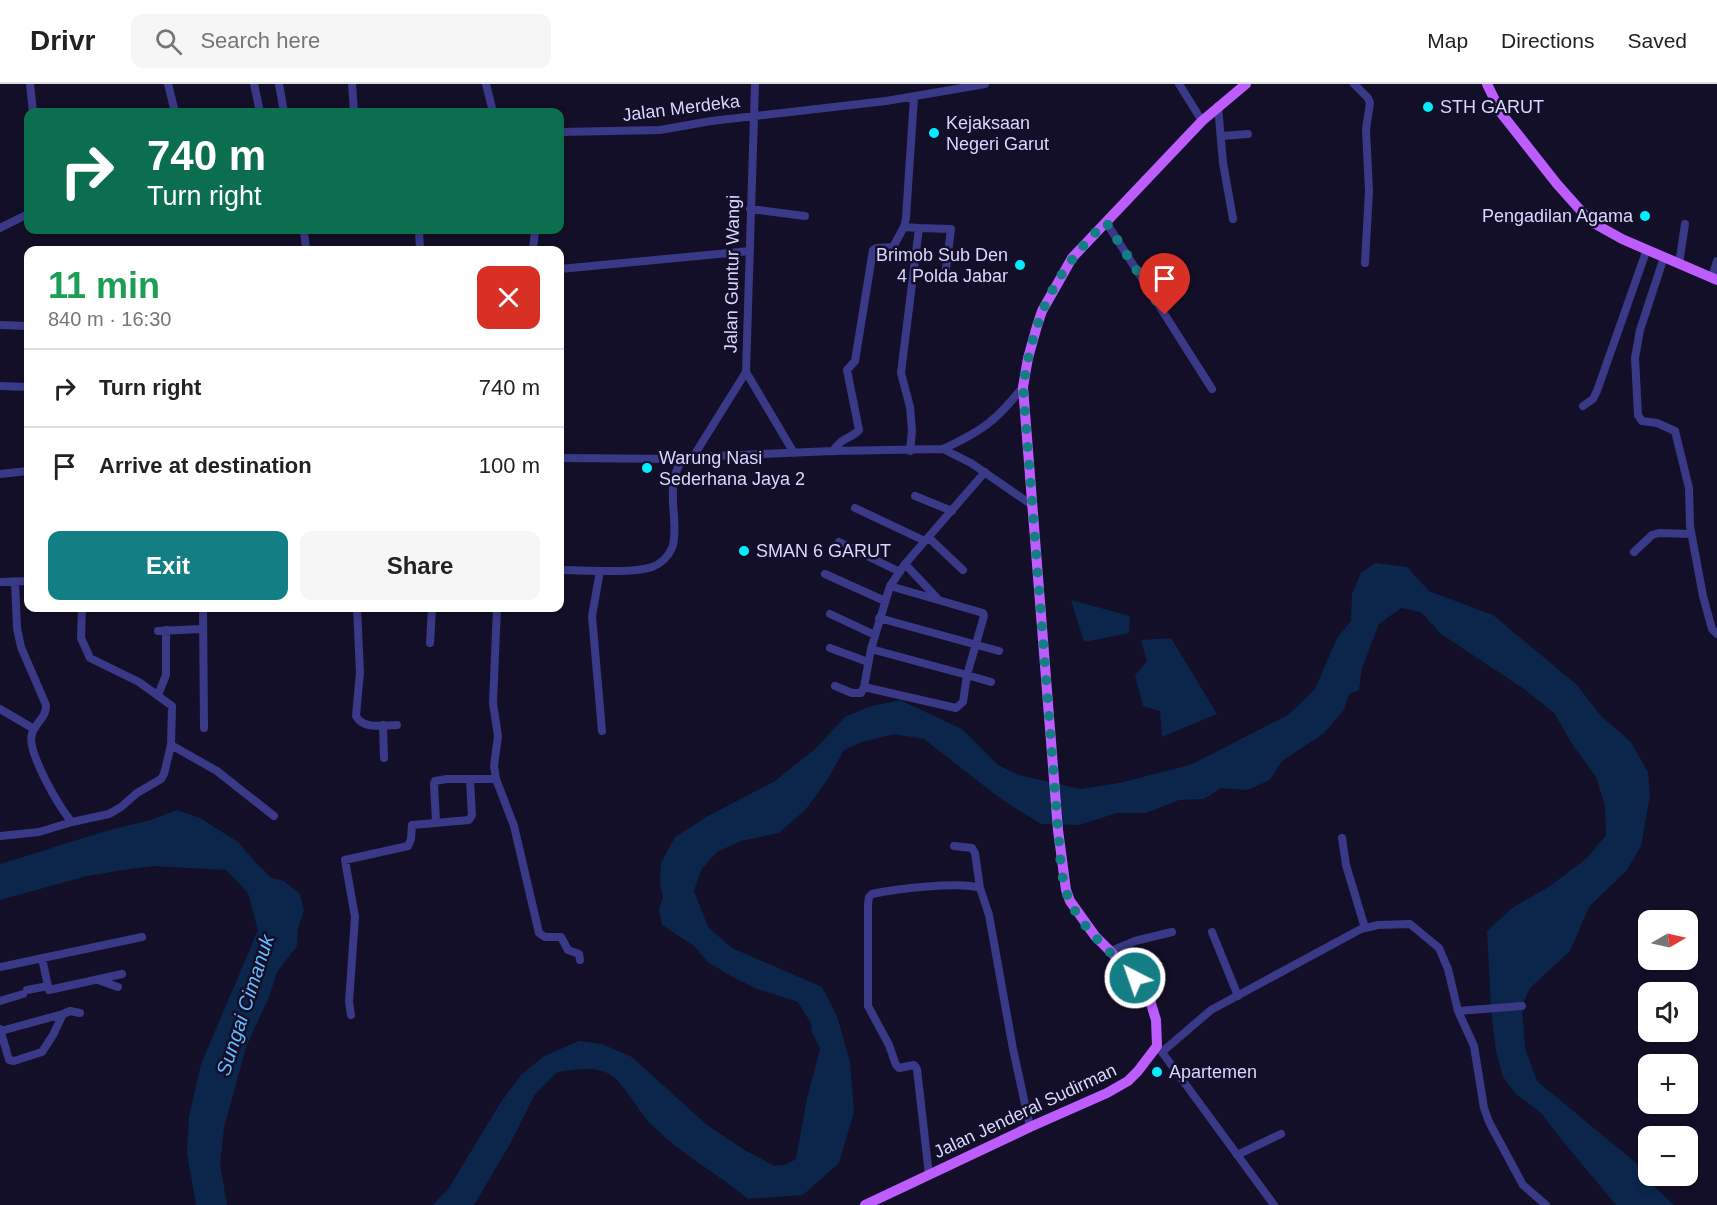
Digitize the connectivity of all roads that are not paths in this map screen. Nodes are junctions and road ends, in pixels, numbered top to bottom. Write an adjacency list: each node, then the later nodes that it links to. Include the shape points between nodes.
1 (30, 84): 15 (street)
2 (168, 84): 16 (street)
3 (254, 84): 17 (street)
4 (279, 84): 18 (street)
5 (351, 84): 19 (street)
6 (486, 84): 20 (street)
7 (756, 84): 21 (street, Jalan Guntur Wangi)
8 (985, 84): 13 (street, Jalan Merdeka)
9 (1179, 84): 22 (street)
10 (1246, 84): 14 (main road)
11 (1354, 84): 39 (street, via 1370,103 1366,129 1369,191)
12 (1487, 84): 35 (main road, via 1501,113 1584,216)
13 (914, 97): 21 (street, Jalan Merdeka); 32 (street)
14 (1218, 106): 22 (main road); 25 (street)
15 (33, 108)
16 (174, 108)
17 (259, 108)
18 (283, 108)
19 (354, 108)
20 (492, 108)
21 (754, 116): 23 (street, Jalan Merdeka, via 660,130); 26 (street, Jalan Guntur Wangi)
22 (1202, 120): 30 (main road)
23 (564, 132)
24 (1248, 134): 25 (street)
25 (1221, 136): 29 (street)
26 (750, 209): 28 (street); 36 (street, Jalan Guntur Wangi)
27 (24, 216): 33 (street)
28 (805, 216)
29 (1233, 219)
30 (1106, 222): 49 (main road, via 1072,258 1042,311); 50 (street)
31 (1685, 224): 40 (street)
32 (904, 227): 34 (street); 53 (street, via 893,247 873,250 855,362 847,370 859,430)
33 (0, 228)
34 (919, 228): 42 (street, via 952,230); 54 (street, via 902,373 910,407)
35 (1647, 249): 37 (main road); 51 (street, via 1597,391)
36 (750, 251): 41 (street); 46 (street, Jalan Guntur Wangi)
37 (1664, 257): 40 (main road); 66 (street, via 1635,358 1638,415 1642,421 1675,431 1689,488)
38 (1717, 261): 43 (street)
39 (1365, 263)
40 (1679, 264): 43 (main road)
41 (564, 269)
42 (945, 276)
43 (1714, 279)
44 (0, 325): 45 (street)
45 (24, 326)
46 (746, 372): 55 (street, Jalan Guntur Wangi); 56 (street)
47 (0, 386): 48 (street)
48 (24, 387)
49 (1023, 387): 52 (street, via 1002,413 977,433); 63 (main road)
50 (1212, 389)
51 (1582, 406)
52 (943, 449): 54 (street); 60 (street)
53 (833, 450): 54 (street); 55 (street)
54 (910, 451)
55 (794, 453): 56 (street)
56 (693, 457): 58 (street)
57 (564, 458): 58 (street)
58 (682, 459): 73 (street, via 672,482 675,538 671,550 652,567)
59 (24, 471): 61 (street)
60 (985, 472): 63 (street); 65 (street)
61 (0, 474)
62 (915, 496): 65 (street)
63 (1032, 505): 123 (main road, via 1065,890 1095,936)
64 (855, 508): 67 (street)
65 (952, 511): 67 (street)
66 (1691, 534): 69 (street, via 1652,535); 89 (street, via 1703,596)
67 (927, 539): 70 (street); 72 (street)
68 (839, 542): 70 (street)
69 (1634, 552)
70 (902, 568): 78 (street); 79 (street)
71 (564, 570): 73 (street)
72 (963, 570)
73 (600, 571): 107 (street, via 592,616)
74 (825, 574): 80 (street)
75 (24, 581): 77 (street)
76 (0, 582): 77 (street)
77 (15, 582): 106 (street, via 21,647 46,705 46,712)
78 (890, 586): 79 (street); 80 (street)
79 (937, 598): 92 (street, via 983,613)
80 (885, 602): 87 (street)
81 (82, 612): 101 (street, via 81,638 90,658)
82 (203, 612): 88 (street)
83 (357, 612): 103 (street, via 360,672 356,716 365,725)
84 (432, 612): 91 (street)
85 (497, 612): 110 (street, via 493,677 498,736)
86 (830, 614): 90 (street)
87 (879, 618): 90 (street); 92 (street)
88 (203, 629): 101 (street, via 162,631 166,675); 105 (street)
89 (1717, 634)
90 (875, 635): 94 (street)
91 (430, 643)
92 (976, 646): 95 (street); 97 (street)
93 (830, 648): 96 (street)
94 (871, 650): 96 (street); 97 (street)
95 (999, 651)
96 (868, 662): 100 (street)
97 (967, 675): 98 (street); 100 (street, via 963,702 956,708)
98 (991, 682)
99 (835, 686): 100 (street, via 855,694)
100 (864, 687)
101 (158, 695): 108 (street, via 173,709)
102 (0, 709): 106 (street)
103 (383, 725): 104 (street); 109 (street)
104 (397, 725)
105 (204, 728)
106 (34, 729): 113 (street, via 31,735 38,765)
107 (602, 731)
108 (171, 745): 112 (street, via 217,771); 113 (street, via 161,779 109,814)
109 (384, 758)
110 (496, 779): 111 (street); 125 (street, via 514,826 539,933 561,938 568,950 579,954)
111 (470, 780): 114 (street, via 471,819); 114 (street, via 434,782)
112 (274, 816)
113 (72, 822): 115 (street, via 39,832)
114 (436, 822): 137 (street, via 412,825 408,846 345,861 355,917)
115 (0, 836)
116 (1342, 838): 119 (street)
117 (954, 846): 118 (street, via 972,848)
118 (980, 888): 140 (street, via 989,915); 143 (street, via 921,888 879,892 868,897 868,1006 896,1065 914,1065 917,1069)
119 (1365, 928): 131 (street); 134 (street, via 1410,924 1426,935 1445,960)
120 (1172, 932): 123 (street, via 1135,940)
121 (1212, 932): 131 (street)
122 (142, 937): 124 (street)
123 (1110, 951): 139 (main road, via 1149,997)
124 (42, 958): 126 (street); 129 (street)
125 (580, 960)
126 (0, 967)
127 (123, 974): 128 (street)
128 (98, 980): 129 (street, via 49,990); 130 (street)
129 (48, 986): 132 (street)
130 (118, 987)
131 (1238, 996): 139 (street, via 1211,1010)
132 (0, 1001)
133 (1522, 1006): 134 (street)
134 (1458, 1011): 146 (street, via 1474,1046 1489,1122 1523,1185)
135 (80, 1013): 136 (street)
136 (63, 1014): 138 (street); 138 (street, via 42,1052 19,1059 9,1060)
137 (351, 1015)
138 (0, 1030)
139 (1159, 1048): 140 (main road, Jalan Jenderal Sudirman, via 1128,1081); 142 (street)
140 (1030, 1127): 143 (main road, Jalan Jenderal Sudirman)
141 (1281, 1134): 142 (street)
142 (1237, 1155): 145 (street)
143 (929, 1174): 144 (main road, Jalan Jenderal Sudirman)
144 (865, 1205)
145 (1274, 1205)
146 (1546, 1205)

